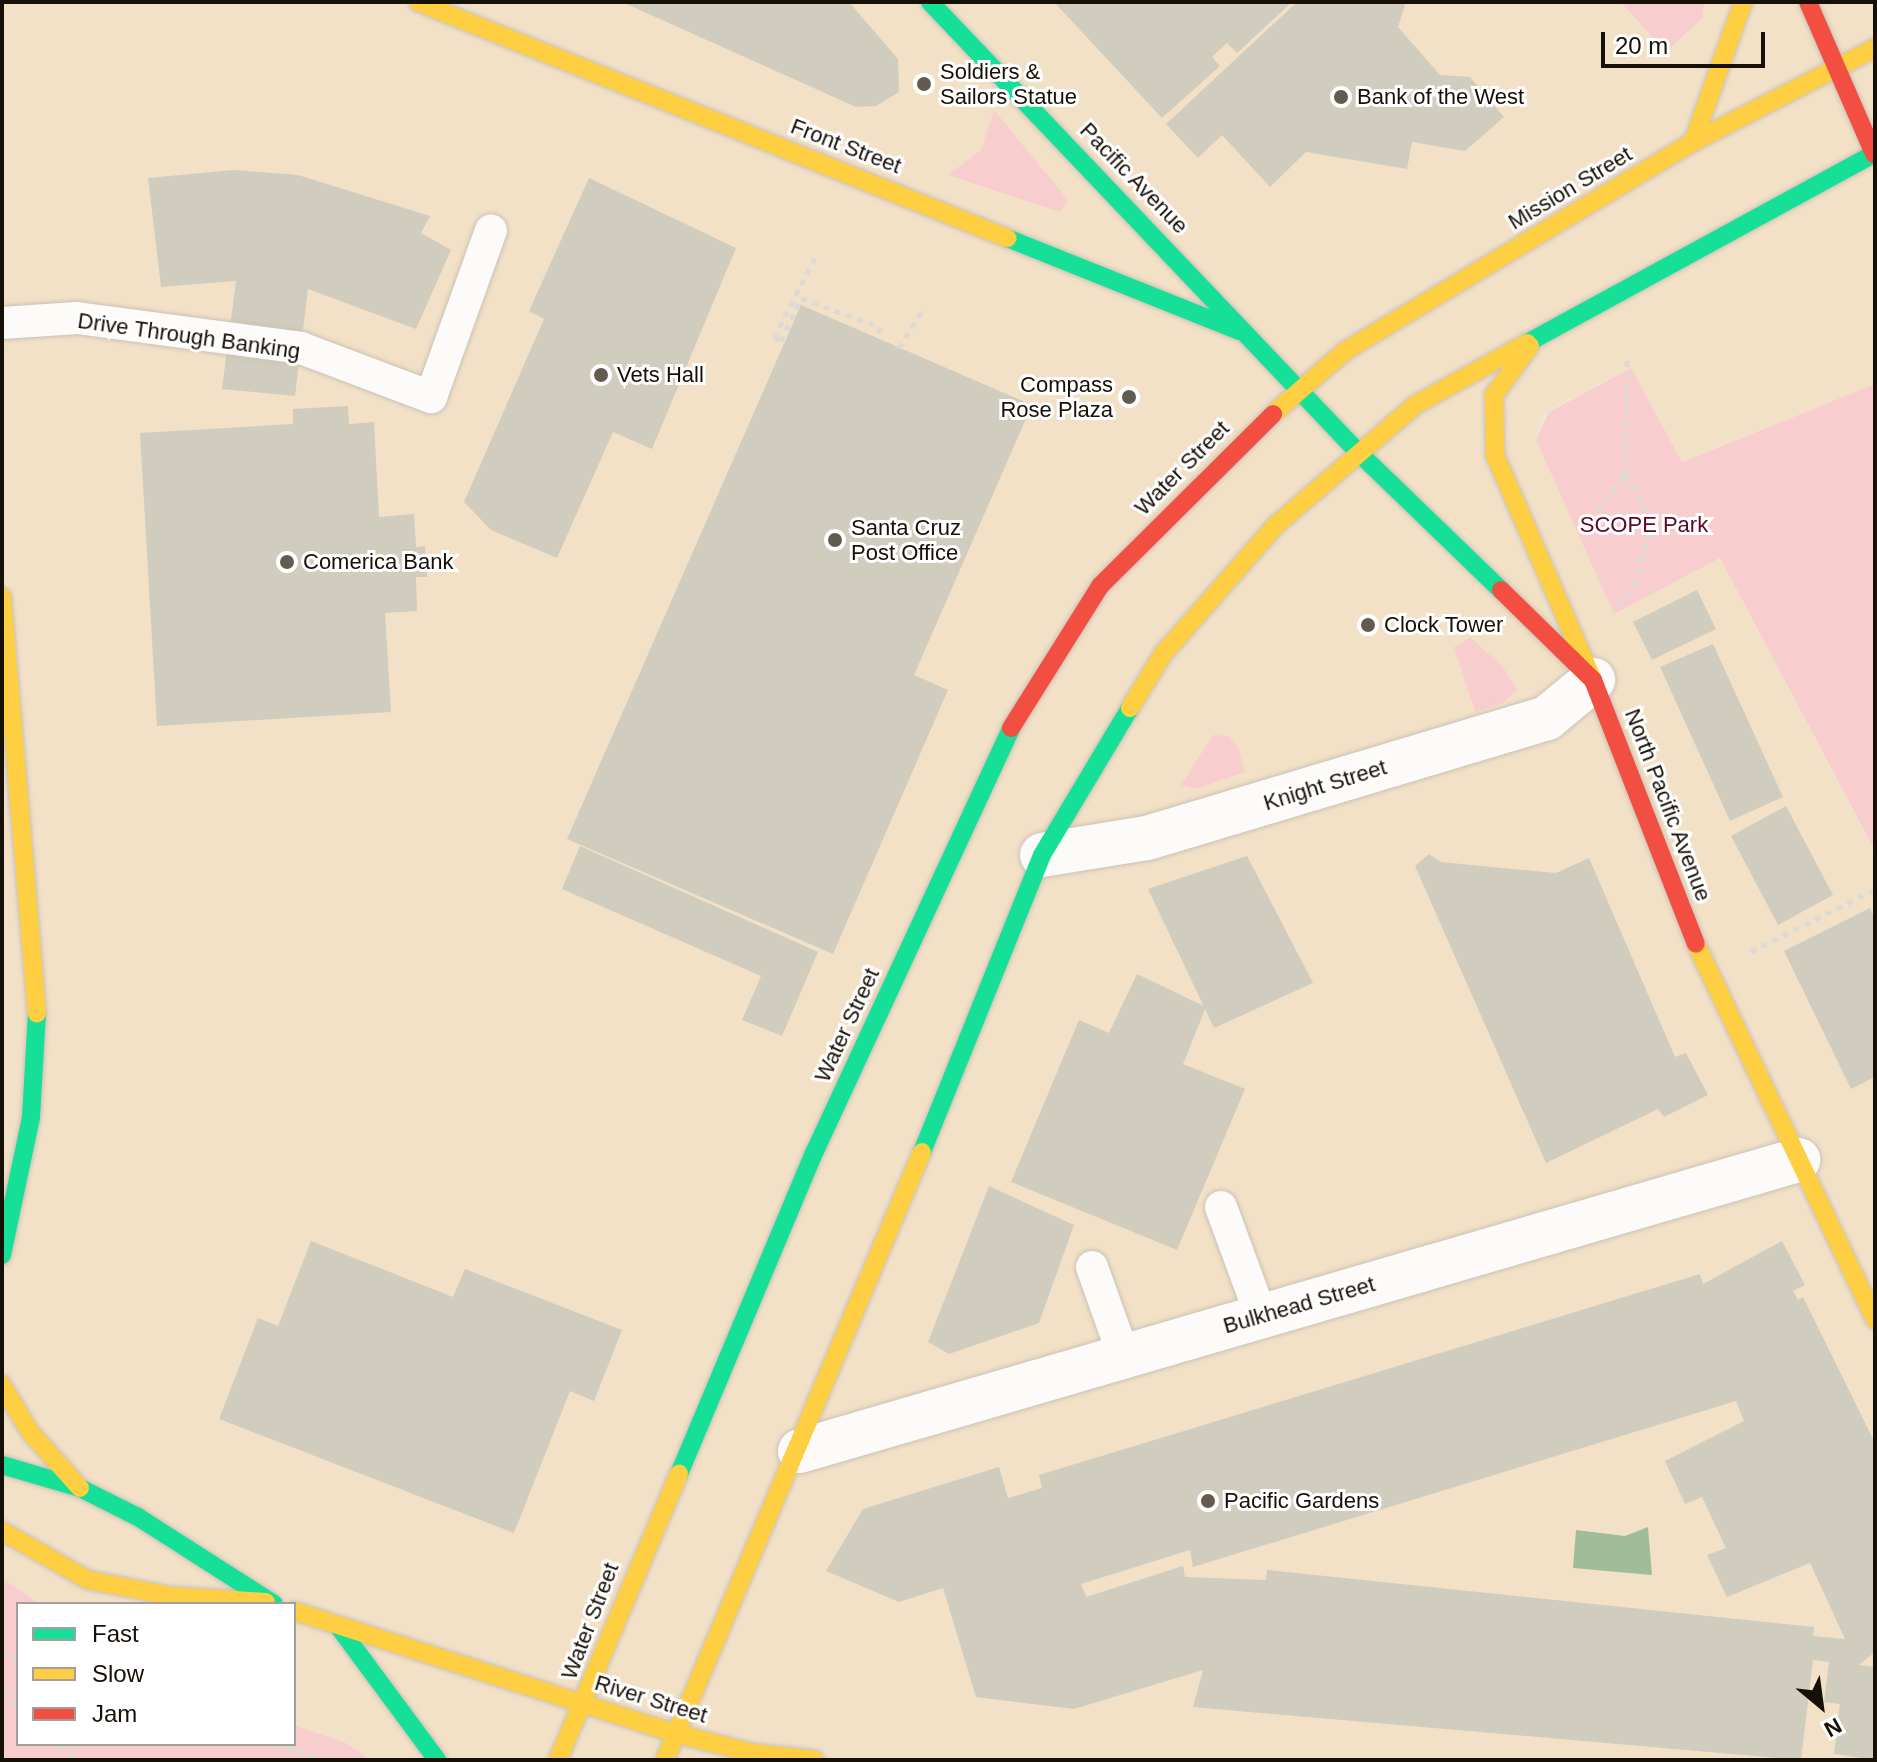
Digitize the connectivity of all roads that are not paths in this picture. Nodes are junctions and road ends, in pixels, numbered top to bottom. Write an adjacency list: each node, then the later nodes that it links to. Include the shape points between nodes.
1 (418, 2): 12 (main road, Front Street)
2 (930, 2): 12 (main road, Pacific Avenue)
3 (1743, 2): 7 (main road)
4 (1808, 2): 6 (main road)
5 (1875, 48): 6 (main road, Mission Street)
6 (1836, 67): 7 (main road, Mission Street); 8 (main road)
7 (1693, 142): 13 (main road, Mission Street, via 1345,351)
8 (1875, 154): 11 (main road)
9 (491, 230): 10 (lane, Drive Through Banking, via 431,397 301,348 77,318)
10 (2, 323)
11 (1538, 335): 14 (main road, via 1415,405); 16 (main road, via 1494,395 1495,455)
12 (1256, 338): 13 (main road, Pacific Avenue)
13 (1302, 389): 14 (main road, North Pacific Avenue); 36 (main road, Water Street, via 1216,464 1100,586 1045,666 1001,748 815,1151)
14 (1358, 452): 16 (main road, North Pacific Avenue); 17 (main road, via 1275,526 1163,654)
15 (2, 597): 18 (main road, via 38,1030)
16 (1593, 680): 17 (street, Knight Street, via 1547,718 1147,838); 19 (main road, North Pacific Avenue, via 1707,972)
17 (1042, 855): 28 (main road)
18 (31, 1117): 20 (main road); 22 (main road)
19 (1798, 1160): 24 (street, Bulkhead Street); 25 (main road, North Pacific Avenue)
20 (2, 1169)
21 (1221, 1207): 24 (lane)
22 (2, 1255)
23 (1092, 1267): 26 (lane)
24 (1261, 1316): 26 (street, Bulkhead Street)
25 (1875, 1319)
26 (1124, 1357): 28 (street, Bulkhead Street)
27 (2, 1385): 30 (main road, via 30,1432)
28 (800, 1451): 37 (main road)
29 (2, 1465): 30 (main road)
30 (80, 1488): 33 (main road, via 138,1517)
31 (2, 1531): 32 (main road, via 88,1580 170,1596)
32 (257, 1602)
33 (269, 1602)
34 (296, 1612): 35 (main road, River Street)
35 (338, 1626): 36 (main road, River Street); 38 (main road)
36 (583, 1704): 37 (main road, River Street); 39 (main road, Water Street)
37 (678, 1734): 40 (main road); 41 (main road, River Street, via 752,1753)
38 (437, 1760)
39 (558, 1760)
40 (665, 1760)
41 (815, 1760)

